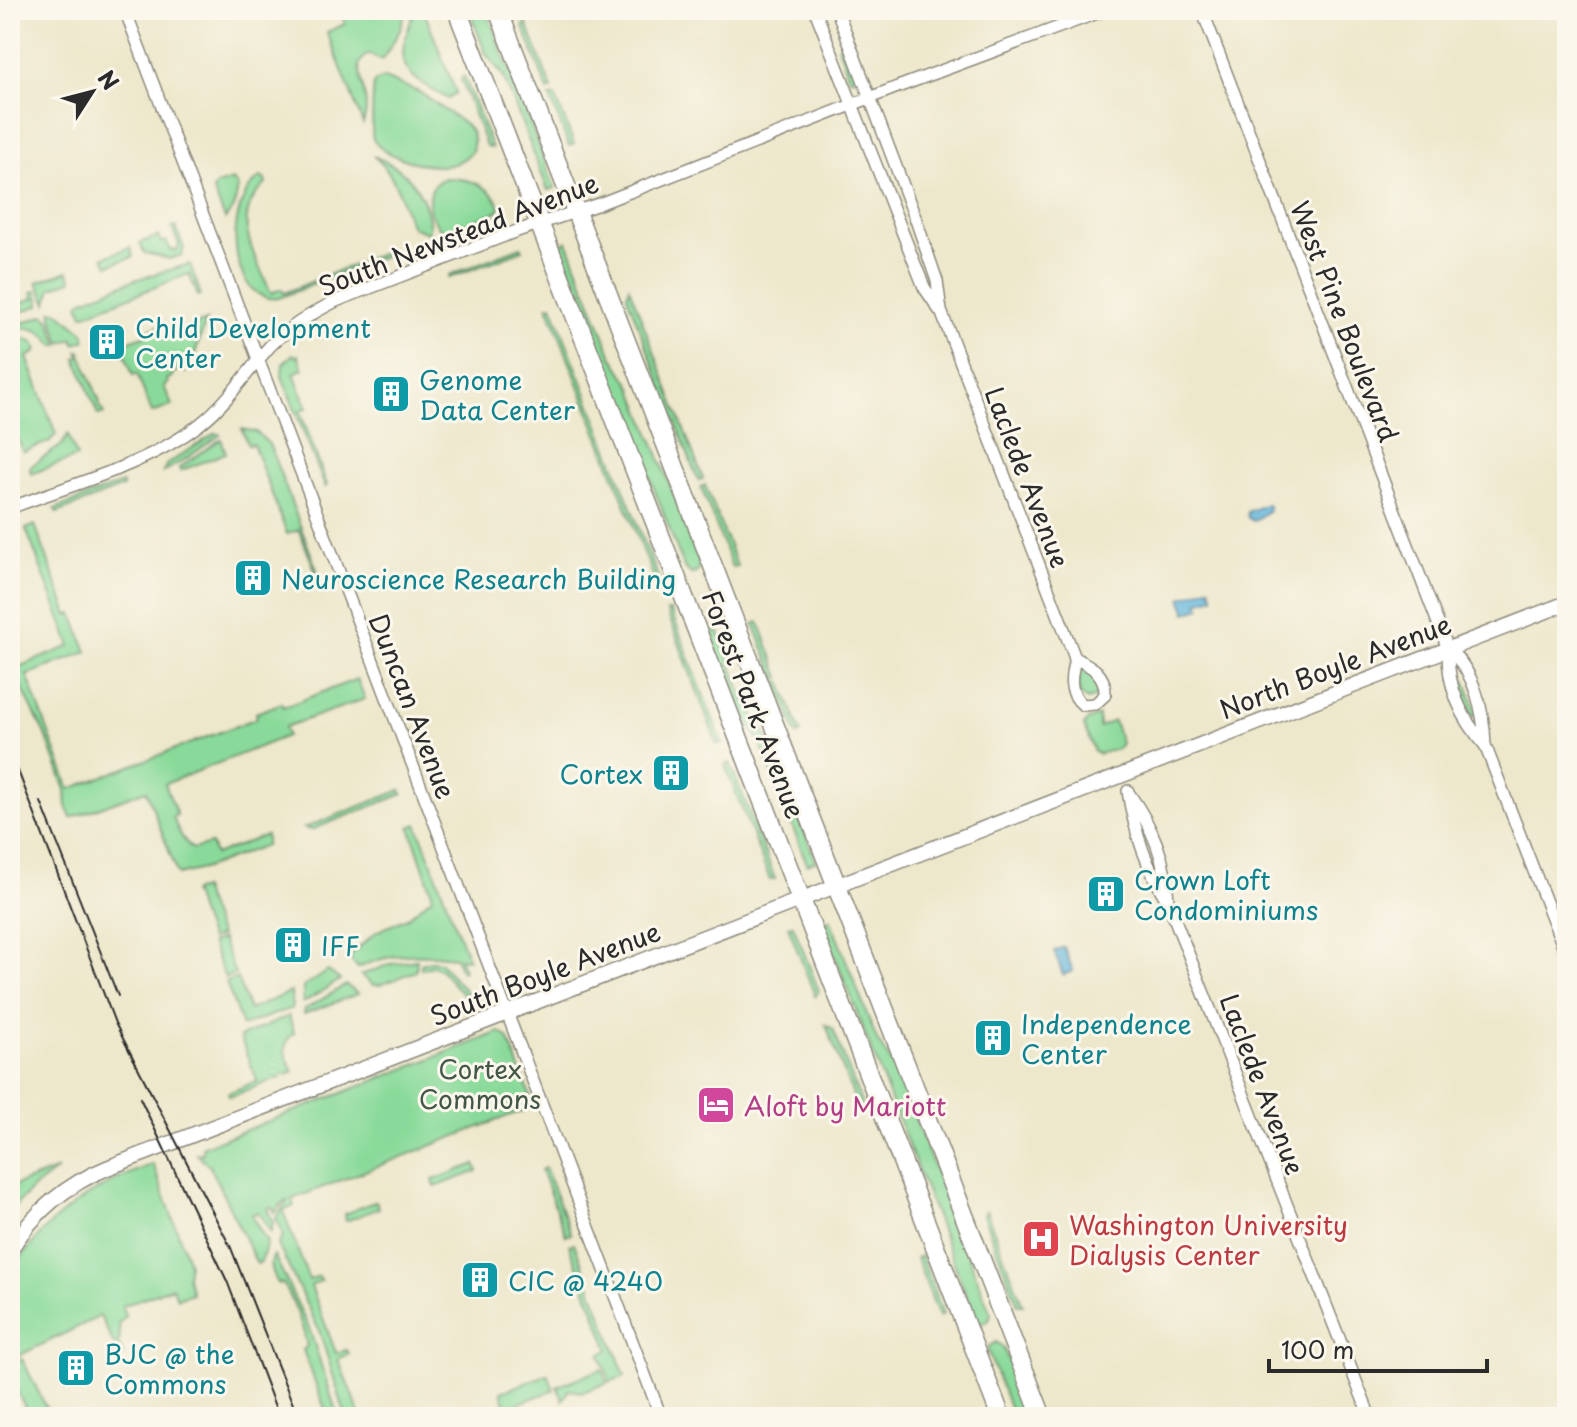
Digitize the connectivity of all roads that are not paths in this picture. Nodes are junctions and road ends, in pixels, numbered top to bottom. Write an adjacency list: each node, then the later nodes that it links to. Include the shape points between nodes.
1 (125, 10): 13 (street, Duncan Avenue)
2 (457, 10): 11 (main road, Forest Park Avenue)
3 (498, 10): 10 (main road, Forest Park Avenue)
4 (815, 10): 9 (street, Laclede Avenue)
5 (837, 10): 8 (street, Laclede Avenue)
6 (1105, 10): 8 (street, South Newstead Avenue)
7 (1202, 10): 16 (street, West Pine Boulevard)
8 (871, 97): 9 (street, South Newstead Avenue); 12 (street, Laclede Avenue, via 937,281)
9 (852, 104): 10 (street, South Newstead Avenue); 12 (street, Laclede Avenue, via 924,287)
10 (576, 212): 11 (street, South Newstead Avenue); 20 (main road, Forest Park Avenue)
11 (539, 223): 13 (street, South Newstead Avenue, via 323,308 283,334); 21 (main road, Forest Park Avenue)
12 (941, 311): 17 (street, Laclede Avenue)
13 (259, 360): 14 (street, South Newstead Avenue, via 210,416 178,440); 23 (street, Duncan Avenue)
14 (10, 508)
15 (1567, 603): 16 (street, North Boyle Avenue)
16 (1448, 649): 18 (street, West Pine Boulevard, via 1449,678 1459,705); 18 (street, West Pine Boulevard, via 1466,671 1483,712); 19 (street, North Boyle Avenue)
17 (1075, 658)
18 (1485, 745): 22 (street, West Pine Boulevard)
19 (1121, 775): 20 (street, South Boyle Avenue); 30 (street, Laclede Avenue, via 1164,860 1168,902)
20 (837, 886): 21 (street, South Boyle Avenue); 29 (main road, Forest Park Avenue)
21 (802, 900): 23 (street, South Boyle Avenue); 28 (main road, Forest Park Avenue)
22 (1567, 956)
23 (506, 1014): 24 (street, South Boyle Avenue, via 95,1173); 27 (street, Duncan Avenue)
24 (32, 1218): 25 (street); 26 (street, South Boyle Avenue)
25 (10, 1231)
26 (10, 1250)
27 (661, 1417)
28 (1001, 1417)
29 (1042, 1417)
30 (1370, 1417)

